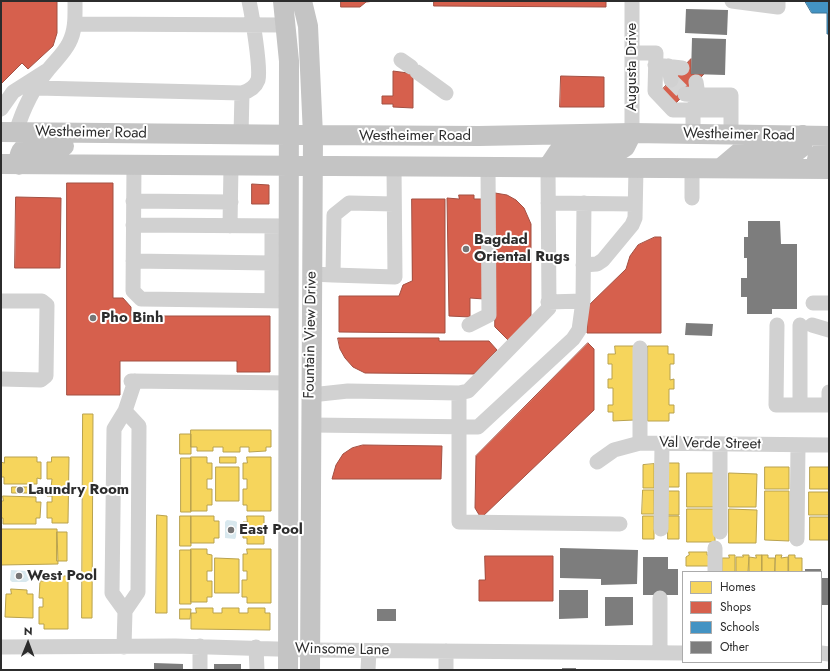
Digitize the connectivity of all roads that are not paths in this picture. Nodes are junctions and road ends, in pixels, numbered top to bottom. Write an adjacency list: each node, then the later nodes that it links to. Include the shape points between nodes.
1 (75, 1): 8 (street)
2 (249, 1): 9 (street)
3 (283, 1): 10 (main road, Fountain View Drive)
4 (302, 1): 27 (main road, Fountain View Drive, via 308,26)
5 (632, 1): 11 (street, Augusta Drive)
6 (732, 1): 7 (street, via 778,7)
7 (778, 1)
8 (75, 24): 9 (street); 13 (street, via 70,43)
9 (254, 24): 10 (street); 15 (street, via 258,78 250,90)
10 (285, 25): 26 (main road, Fountain View Drive, via 289,60)
11 (633, 53): 18 (street, via 656,53 670,70 655,91 674,110); 22 (street, Augusta Drive)
12 (410, 67): 16 (street)
13 (47, 71): 14 (street); 17 (street, via 13,92)
14 (37, 88): 15 (street); 20 (street)
15 (242, 93): 25 (street)
16 (446, 93)
17 (1, 109)
18 (694, 110): 19 (street); 19 (street, via 693,90 731,95); 23 (street)
19 (731, 110): 24 (street)
20 (9, 132): 21 (main road, Westheimer Road); 30 (main road, via 7,144)
21 (119, 133): 25 (main road, Westheimer Road); 32 (main road, via 91,146 28,146 22,149)
22 (632, 133): 23 (main road, Westheimer Road); 27 (main road, Westheimer Road, via 479,136); 39 (main road, via 625,147 619,151 558,152)
23 (693, 134): 24 (main road, Westheimer Road)
24 (731, 134): 28 (main road, Westheimer Road)
25 (241, 135): 26 (main road, Westheimer Road)
26 (288, 135): 27 (main road, Westheimer Road); 35 (main road, Fountain View Drive)
27 (313, 135): 36 (main road, Fountain View Drive)
28 (803, 135): 29 (main road, Westheimer Road); 42 (main road, via 802,147 797,151 740,152)
29 (829, 136)
30 (1, 148)
31 (829, 149): 43 (main road, via 824,149 818,155)
32 (10, 165): 33 (main road, Westheimer Road)
33 (134, 165): 34 (main road, Westheimer Road); 45 (street)
34 (231, 166): 35 (main road, Westheimer Road); 46 (street)
35 (289, 167): 36 (main road, Westheimer Road); 53 (main road, Fountain View Drive)
36 (313, 167): 37 (main road, Westheimer Road); 57 (main road, Fountain View Drive)
37 (394, 167): 38 (main road, Westheimer Road); 49 (street)
38 (488, 167): 39 (main road, Westheimer Road); 66 (street, via 489,315)
39 (548, 167): 40 (main road, Westheimer Road); 47 (street)
40 (636, 168): 41 (main road, Westheimer Road); 50 (street)
41 (692, 168): 42 (main road, Westheimer Road); 44 (street)
42 (721, 168): 43 (main road, Westheimer Road)
43 (822, 169)
44 (692, 198)
45 (134, 201): 46 (street); 51 (street)
46 (231, 202): 52 (street)
47 (548, 202): 48 (street); 62 (street)
48 (584, 203): 50 (street); 56 (street)
49 (394, 204): 58 (street, via 349,203 334,215); 58 (street, via 396,277)
50 (635, 204): 56 (street, via 632,225 603,260 597,264)
51 (133, 225): 52 (street); 54 (street)
52 (230, 226): 53 (street)
53 (280, 226): 55 (street); 60 (main road, Fountain View Drive)
54 (133, 261): 55 (street); 60 (street, via 133,291 141,299)
55 (272, 263): 60 (street)
56 (583, 265): 61 (street)
57 (312, 274): 58 (street); 73 (main road, Fountain View Drive)
58 (333, 275)
59 (1, 301): 69 (street, via 42,301 47,305 46,376 41,380)
60 (281, 301): 70 (main road, Fountain View Drive)
61 (583, 301): 62 (street); 77 (street, via 579,330 573,338 478,427)
62 (548, 302): 72 (street, via 549,308 468,391)
63 (813, 303): 64 (street)
64 (829, 303)
65 (777, 325): 74 (street, via 776,405)
66 (469, 326)
67 (829, 330): 74 (street, via 806,325)
68 (640, 348): 78 (street)
69 (1, 379)
70 (289, 389): 73 (main road); 75 (street, via 133,381); 96 (main road, Fountain View Drive)
71 (829, 392): 74 (street, via 829,405)
72 (459, 393): 73 (street, via 348,390); 77 (street)
73 (311, 395): 76 (main road, Fountain View Drive)
74 (800, 405)
75 (126, 411): 91 (street, via 114,429 112,593); 91 (street, via 139,426 138,592)
76 (311, 425): 77 (street); 97 (main road, Fountain View Drive)
77 (459, 426): 84 (street, via 459,522)
78 (640, 443): 79 (street, Val Verde Street); 83 (street, Val Verde Street, via 614,450)
79 (662, 443): 80 (street, Val Verde Street); 85 (street)
80 (720, 444): 81 (street, Val Verde Street); 86 (street)
81 (798, 445): 82 (street, Val Verde Street); 87 (street)
82 (829, 445)
83 (597, 462)
84 (620, 524)
85 (661, 529)
86 (720, 532)
87 (797, 539)
88 (715, 548): 89 (street)
89 (715, 571)
90 (660, 598): 100 (street)
91 (125, 611): 92 (street)
92 (124, 646): 93 (street, Winsome Lane); 95 (street, Winsome Lane)
93 (200, 646): 94 (street, Winsome Lane); 102 (street)
94 (256, 647): 96 (street, Winsome Lane); 103 (street)
95 (1, 648)
96 (289, 650): 97 (street, Winsome Lane); 104 (main road, Fountain View Drive)
97 (310, 650): 98 (street, Winsome Lane); 105 (main road, Fountain View Drive)
98 (369, 651): 99 (street, Winsome Lane); 106 (street)
99 (446, 651): 100 (street, Winsome Lane); 107 (street)
100 (660, 652): 101 (street, Winsome Lane)
101 (682, 652)
102 (200, 670)
103 (257, 670)
104 (288, 670)
105 (310, 670)
106 (368, 670)
107 (446, 670)

